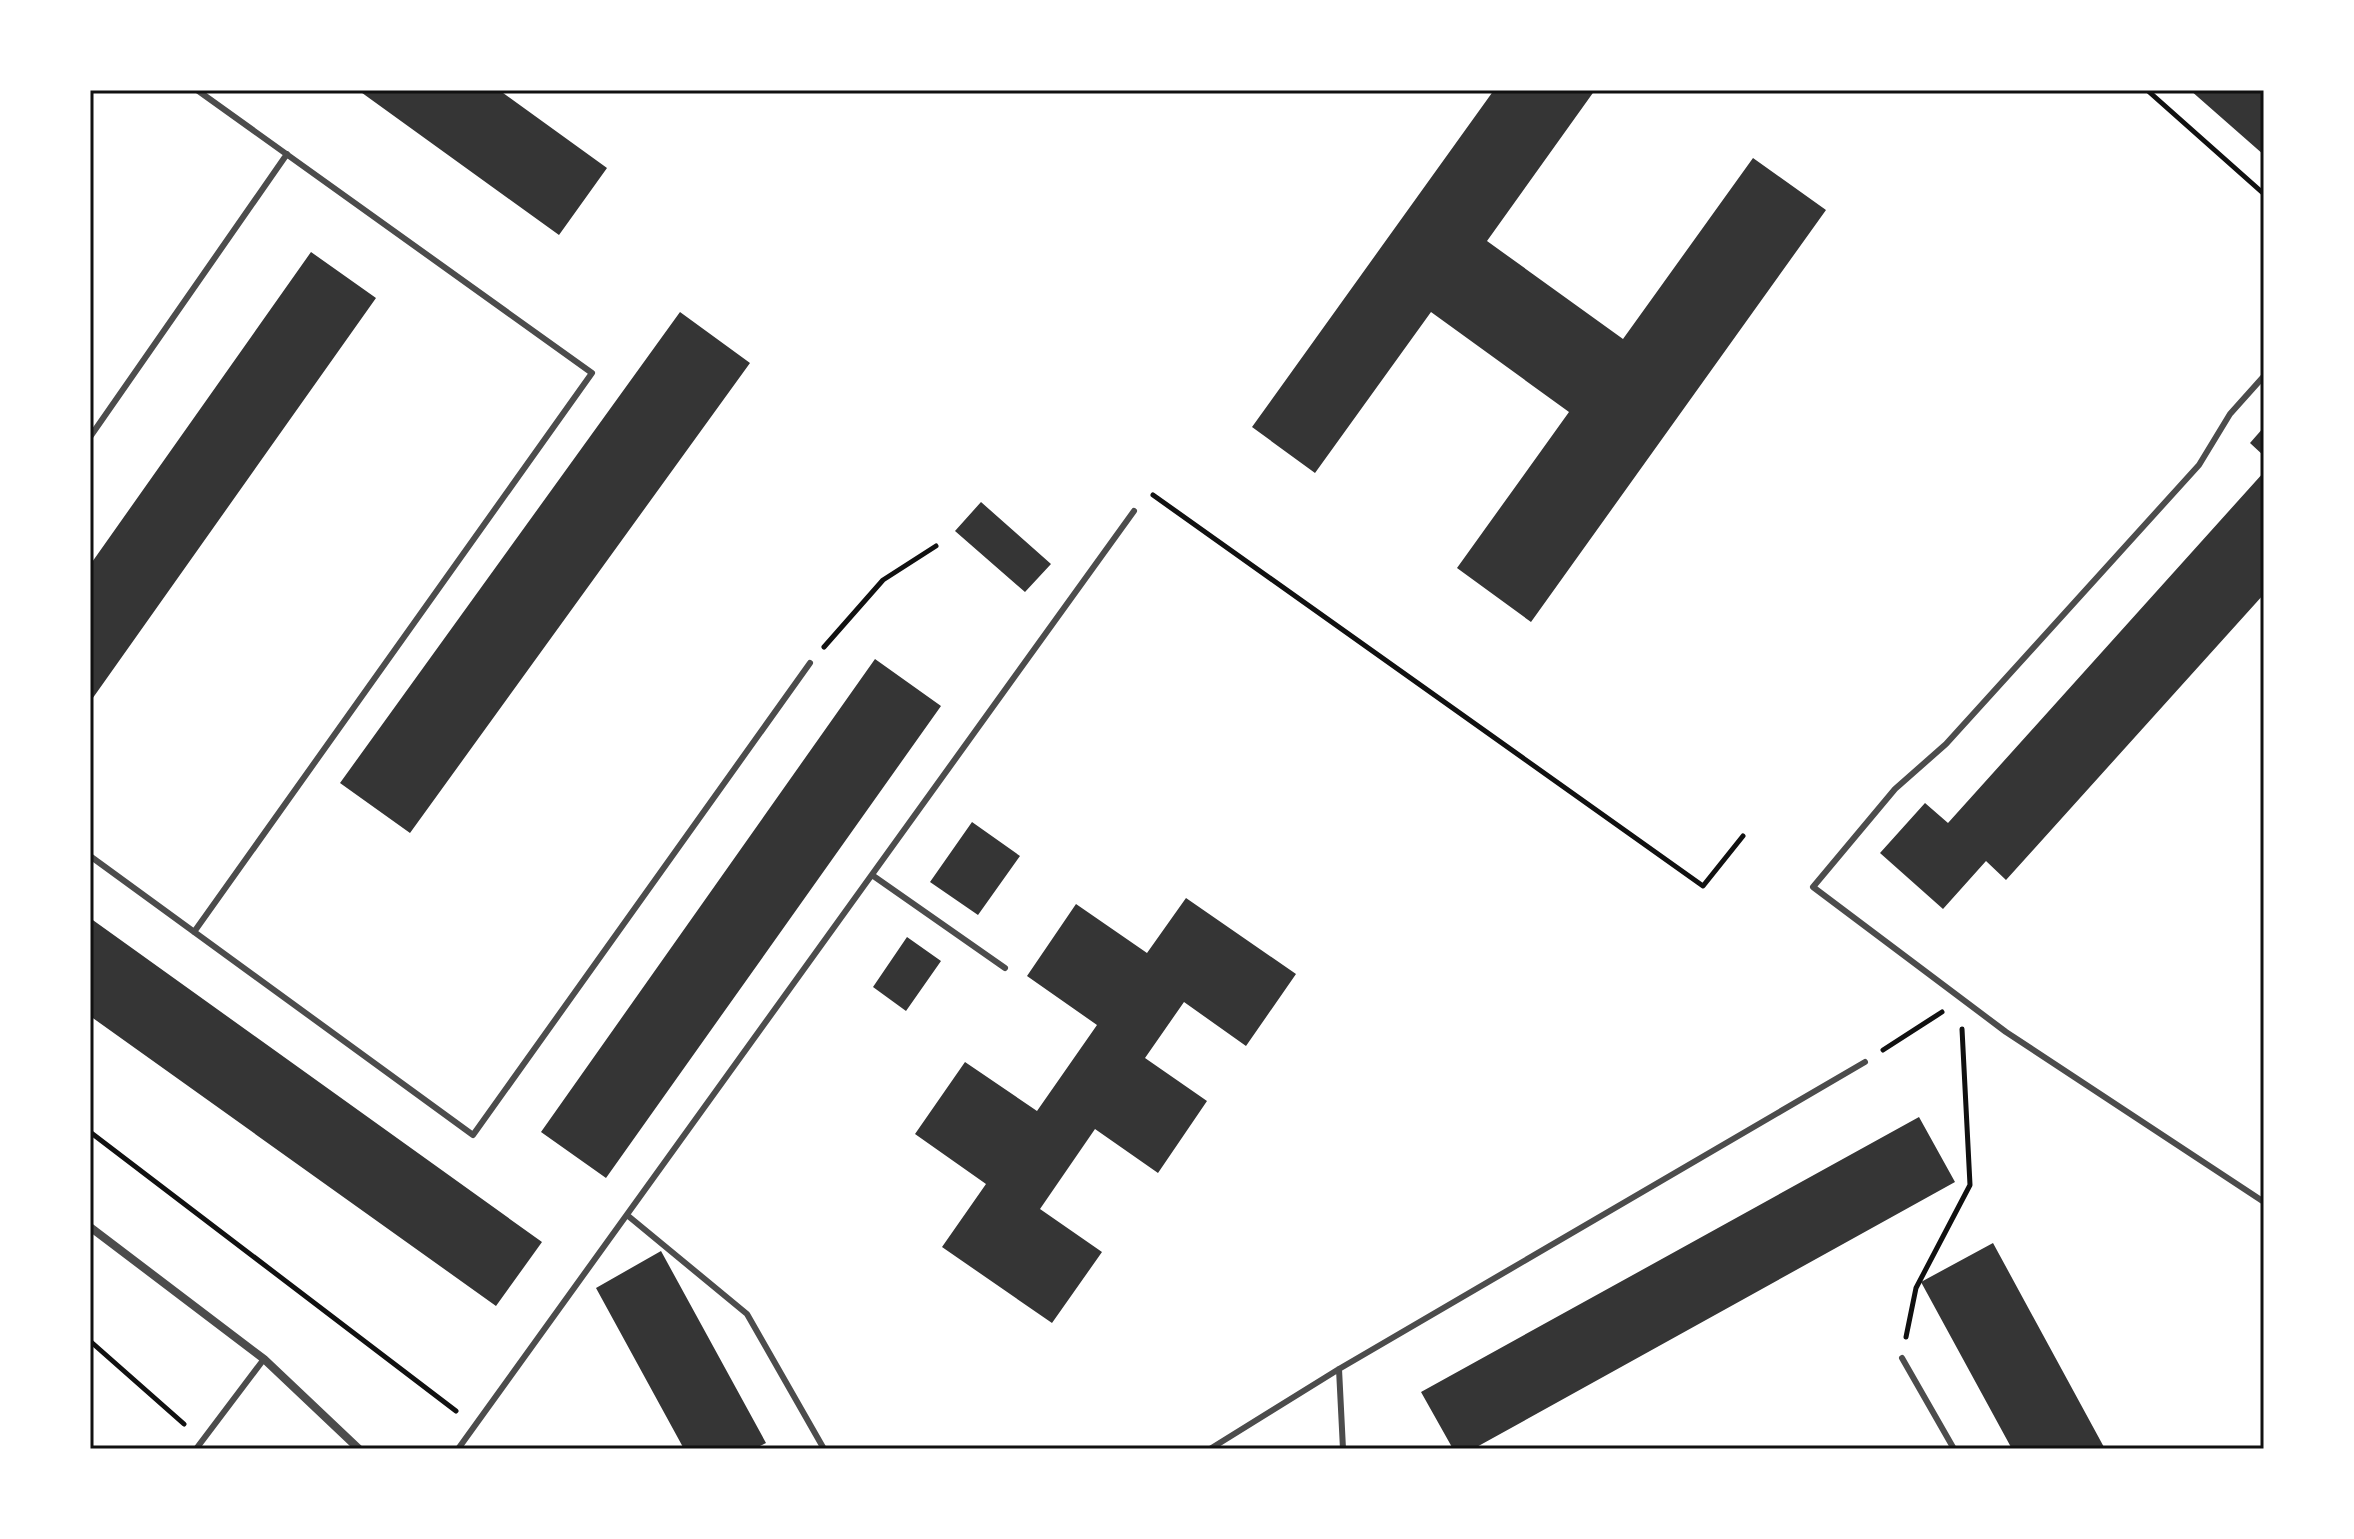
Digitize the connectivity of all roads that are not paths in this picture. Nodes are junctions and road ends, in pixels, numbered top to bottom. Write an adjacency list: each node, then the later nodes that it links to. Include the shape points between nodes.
1 (197, 90): 2 (lane)
2 (287, 154): 4 (lane); 9 (lane, via 592,373)
3 (2264, 376): 12 (lane, via 2230,414 2199,465 1946,744 1895,789 1813,887 2006,1032)
4 (90, 437)
5 (1134, 511): 8 (lane)
6 (810, 663): 9 (lane, via 473,1135)
7 (90, 856): 9 (lane)
8 (872, 875): 10 (lane); 13 (lane)
9 (194, 932)
10 (1005, 968)
11 (1865, 1062): 17 (lane)
12 (2264, 1202)
13 (627, 1215): 20 (lane); 21 (lane, via 747,1314)
14 (90, 1227): 16 (street)
15 (1902, 1358): 24 (lane)
16 (264, 1359): 18 (lane); 19 (street)
17 (1339, 1369): 22 (lane); 23 (lane)
18 (196, 1449)
19 (359, 1449)
20 (458, 1449)
21 (824, 1449)
22 (1210, 1449)
23 (1343, 1449)
24 (1954, 1449)

